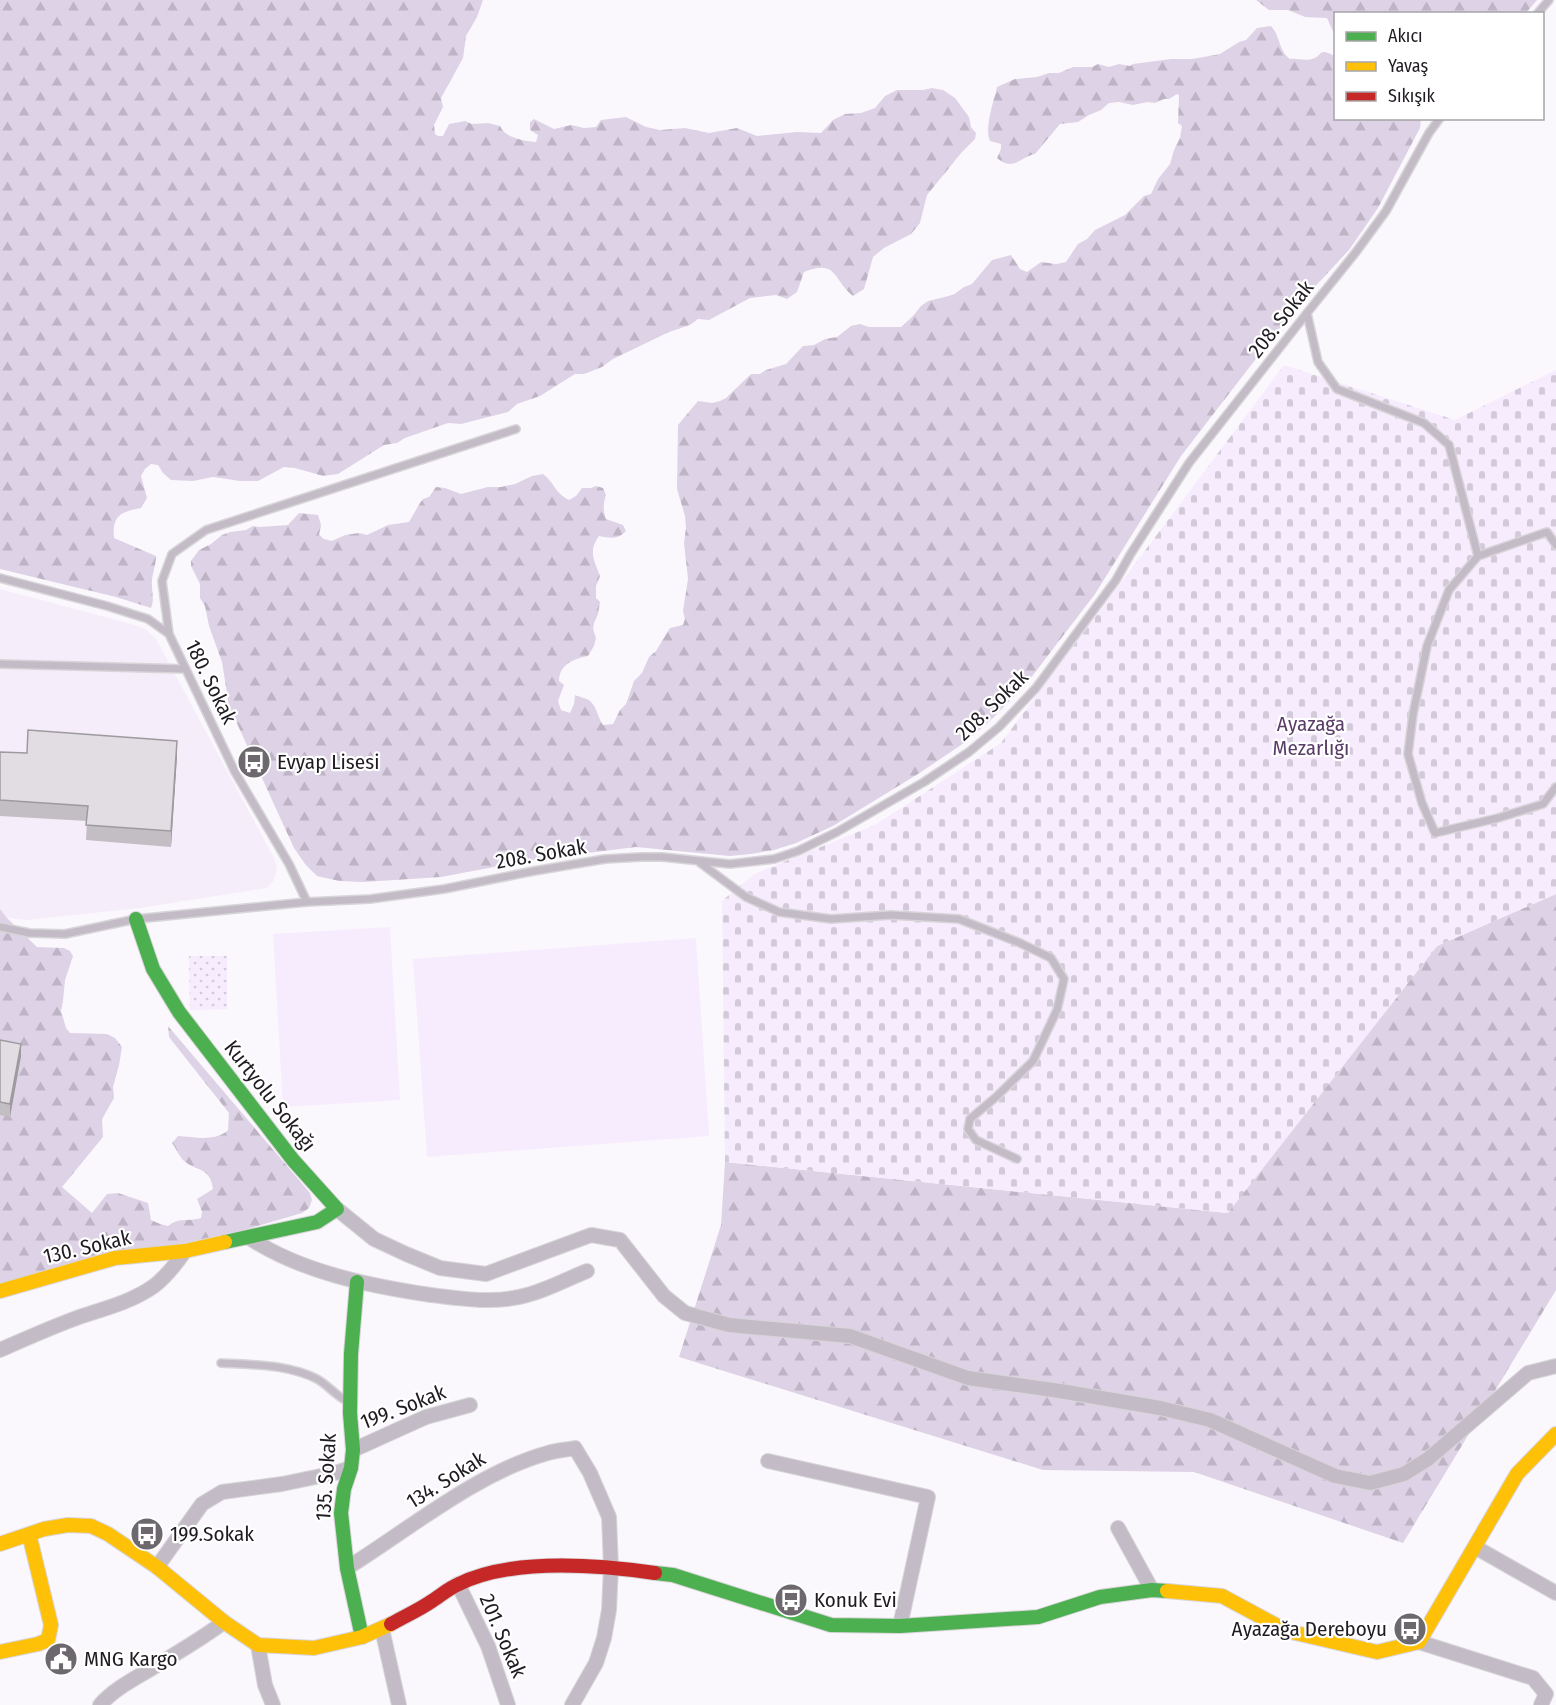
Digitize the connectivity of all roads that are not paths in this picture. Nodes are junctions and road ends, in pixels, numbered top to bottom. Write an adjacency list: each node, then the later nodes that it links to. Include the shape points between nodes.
1 (1549, 0): 2 (lane)
2 (1539, 12)
3 (1439, 120): 4 (lane, 208. Sokak, via 1386,211)
4 (1306, 313): 7 (lane, via 1318,362 1337,389 1424,423 1449,445); 13 (lane, 208. Sokak, via 1189,463 1101,602 1036,688 999,727 924,782 798,851 774,859 730,864)
5 (516, 429): 9 (lane, via 206,530 172,554 162,581)
6 (1556, 545): 7 (lane, via 1547,532)
7 (1478, 556): 12 (lane, via 1449,590 1427,646 1408,754 1422,803 1435,833 1543,804)
8 (0, 578): 9 (lane, 180. Sokak, via 148,618)
9 (169, 634): 11 (lane, 180. Sokak)
10 (0, 664): 11 (lane)
11 (186, 669): 14 (lane, 180. Sokak, via 235,772)
12 (1556, 787)
13 (699, 862): 14 (lane, 208. Sokak, via 662,857 605,859 444,889); 17 (lane, via 746,897 779,912 831,919 891,915 959,919 1051,958 1064,979 1058,1010 1034,1061 970,1119 968,1129 976,1140)
14 (307, 902): 15 (lane, 208. Sokak)
15 (136, 919): 16 (lane, 208. Sokak, via 65,934); 18 (street, Kurtyolu Sokağı, via 153,969 179,1012 293,1160)
16 (0, 927)
17 (1017, 1159)
18 (337, 1209): 19 (street, via 317,1222); 26 (street, via 374,1239 406,1254 440,1268 486,1274 591,1235 620,1240 664,1296 685,1313 729,1325 850,1336 968,1378 1127,1402 1210,1420 1335,1476 1370,1483 1404,1474 1428,1459 1528,1373)
19 (248, 1238): 20 (street); 22 (street, via 286,1258)
20 (186, 1251): 23 (street, 130. Sokak, via 115,1258); 24 (street, via 171,1271 140,1294)
21 (587, 1271): 22 (street, via 527,1295 502,1299 444,1297)
22 (357, 1282): 27 (street, 135. Sokak)
23 (0, 1291)
24 (0, 1350)
25 (221, 1363): 27 (lane, via 294,1370 320,1380)
26 (1556, 1366)
27 (350, 1402): 30 (street, 135. Sokak)
28 (470, 1405): 30 (street, 199. Sokak, via 426,1417)
29 (1556, 1434): 36 (street, via 1517,1474)
30 (353, 1450): 32 (street, 135. Sokak)
31 (768, 1461): 44 (street, via 928,1497)
32 (351, 1468): 37 (street, via 282,1484 222,1492 202,1504); 39 (street, 135. Sokak, via 341,1513)
33 (1118, 1528): 41 (street)
34 (29, 1534): 35 (street); 37 (street, via 68,1525 91,1526); 49 (street, via 51,1625 48,1640)
35 (0, 1544)
36 (1474, 1547): 42 (street); 47 (street)
37 (158, 1567): 43 (street)
38 (611, 1567): 39 (street, 134. Sokak, via 609,1517 575,1448 548,1453 498,1472); 40 (street, via 525,1567); 44 (street, via 673,1575 831,1625); 54 (street, via 604,1638 596,1663)
39 (347, 1568): 46 (street, 135. Sokak)
40 (458, 1584): 45 (street); 53 (street, 201. Sokak, via 488,1646)
41 (1152, 1590): 44 (street, via 1100,1597 1038,1617); 47 (street, via 1222,1596 1287,1631 1377,1652)
42 (1556, 1593)
43 (224, 1623): 48 (street); 50 (street, via 131,1680)
44 (900, 1626)
45 (382, 1629): 46 (street); 52 (street)
46 (362, 1637): 48 (street, via 314,1648)
47 (1419, 1642): 55 (street, via 1533,1678 1546,1694)
48 (258, 1645): 51 (street)
49 (0, 1652)
50 (100, 1705)
51 (273, 1705)
52 (399, 1705)
53 (508, 1705)
54 (572, 1705)
55 (1541, 1705)

